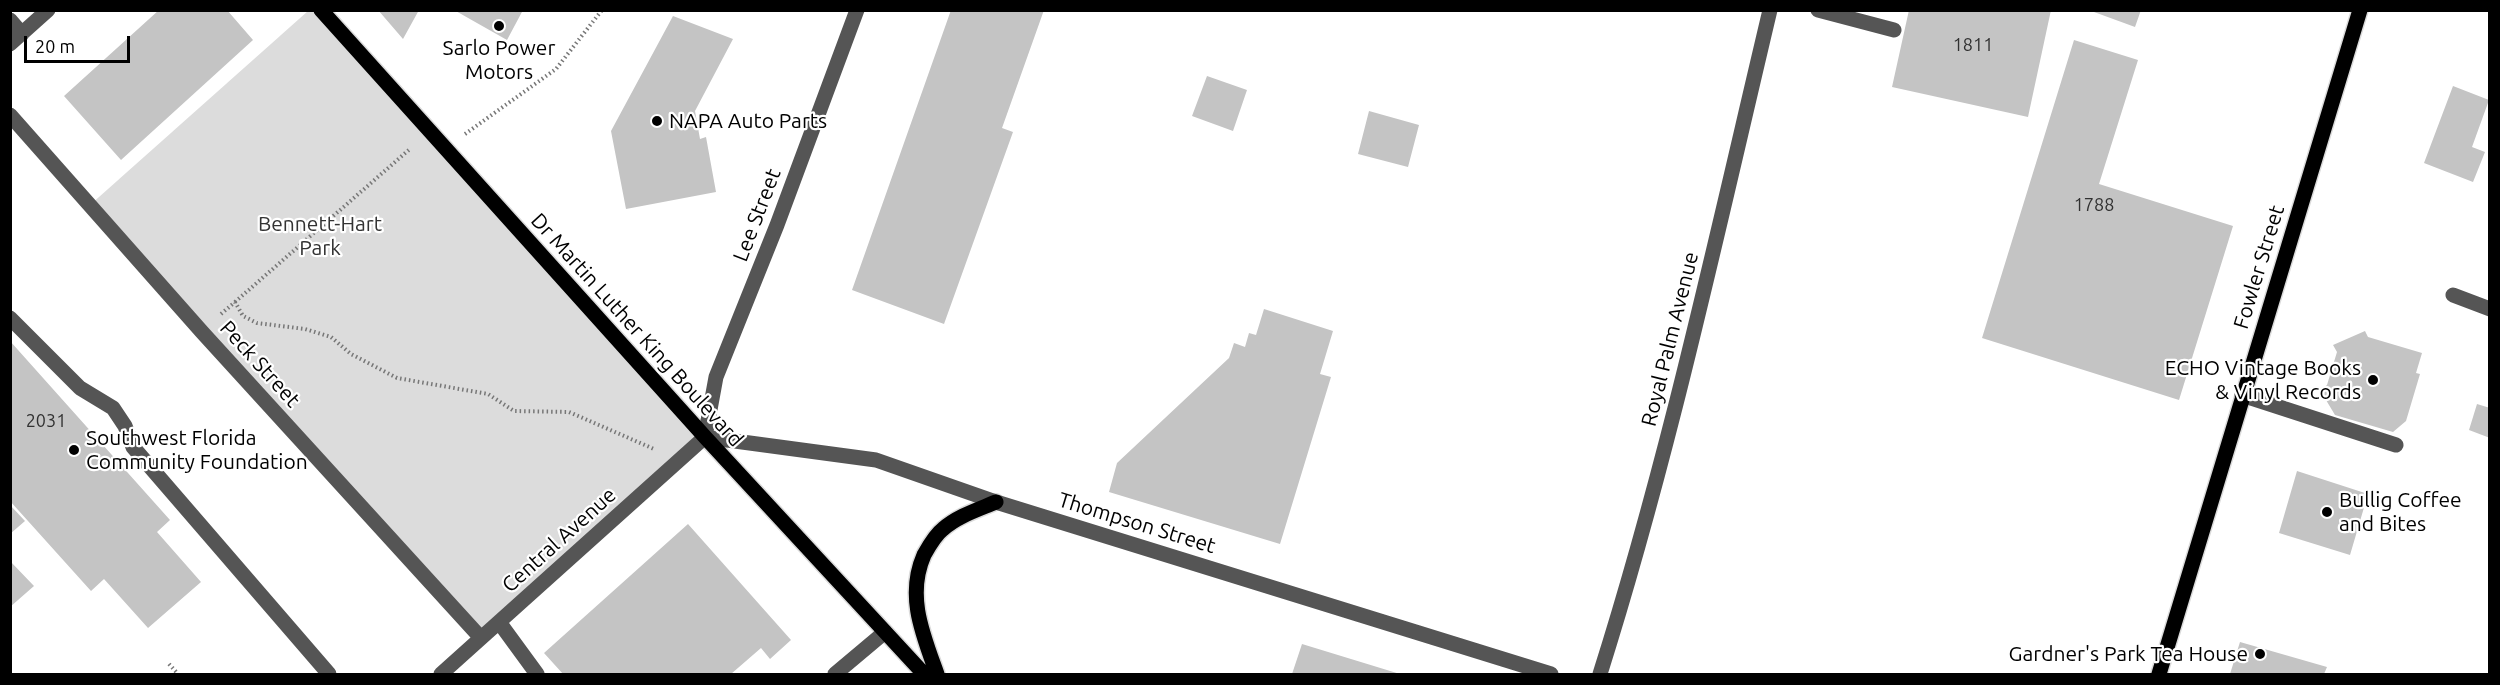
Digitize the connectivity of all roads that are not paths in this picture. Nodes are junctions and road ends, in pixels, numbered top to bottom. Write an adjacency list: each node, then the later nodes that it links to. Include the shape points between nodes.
1 (48, 10): 9 (street)
2 (321, 10): 16 (main road, Dr Martin Luther King Boulevard)
3 (857, 10): 16 (street, Lee Street, via 716,377)
4 (1770, 10): 29 (street, Royal Palm Avenue, via 1674,415)
5 (1818, 10): 8 (street)
6 (2360, 10): 15 (main road, Fowler Street)
7 (10, 20): 9 (street)
8 (1894, 30)
9 (22, 34): 10 (street)
10 (10, 44)
11 (10, 116): 21 (street, Peck Street)
12 (2453, 295): 13 (street)
13 (2490, 309)
14 (10, 318): 22 (street, via 81,388 113,408 133,447)
15 (2242, 395): 17 (street); 30 (main road, Fowler Street)
16 (705, 437): 18 (street, Thompson Street, via 876,460); 19 (street, Central Avenue); 20 (main road, Dr Martin Luther King Boulevard)
17 (2396, 445)
18 (996, 502): 27 (main road, via 940,530 918,570 915,597 919,624); 28 (street, Thompson Street)
19 (499, 622): 21 (street, Central Avenue); 24 (street)
20 (885, 632): 25 (street); 26 (main road, Dr Martin Luther King Boulevard)
21 (481, 638): 23 (street, Central Avenue)
22 (329, 675)
23 (441, 675)
24 (537, 675)
25 (835, 675)
26 (924, 675)
27 (937, 675)
28 (1551, 675)
29 (1600, 675)
30 (2159, 675)

